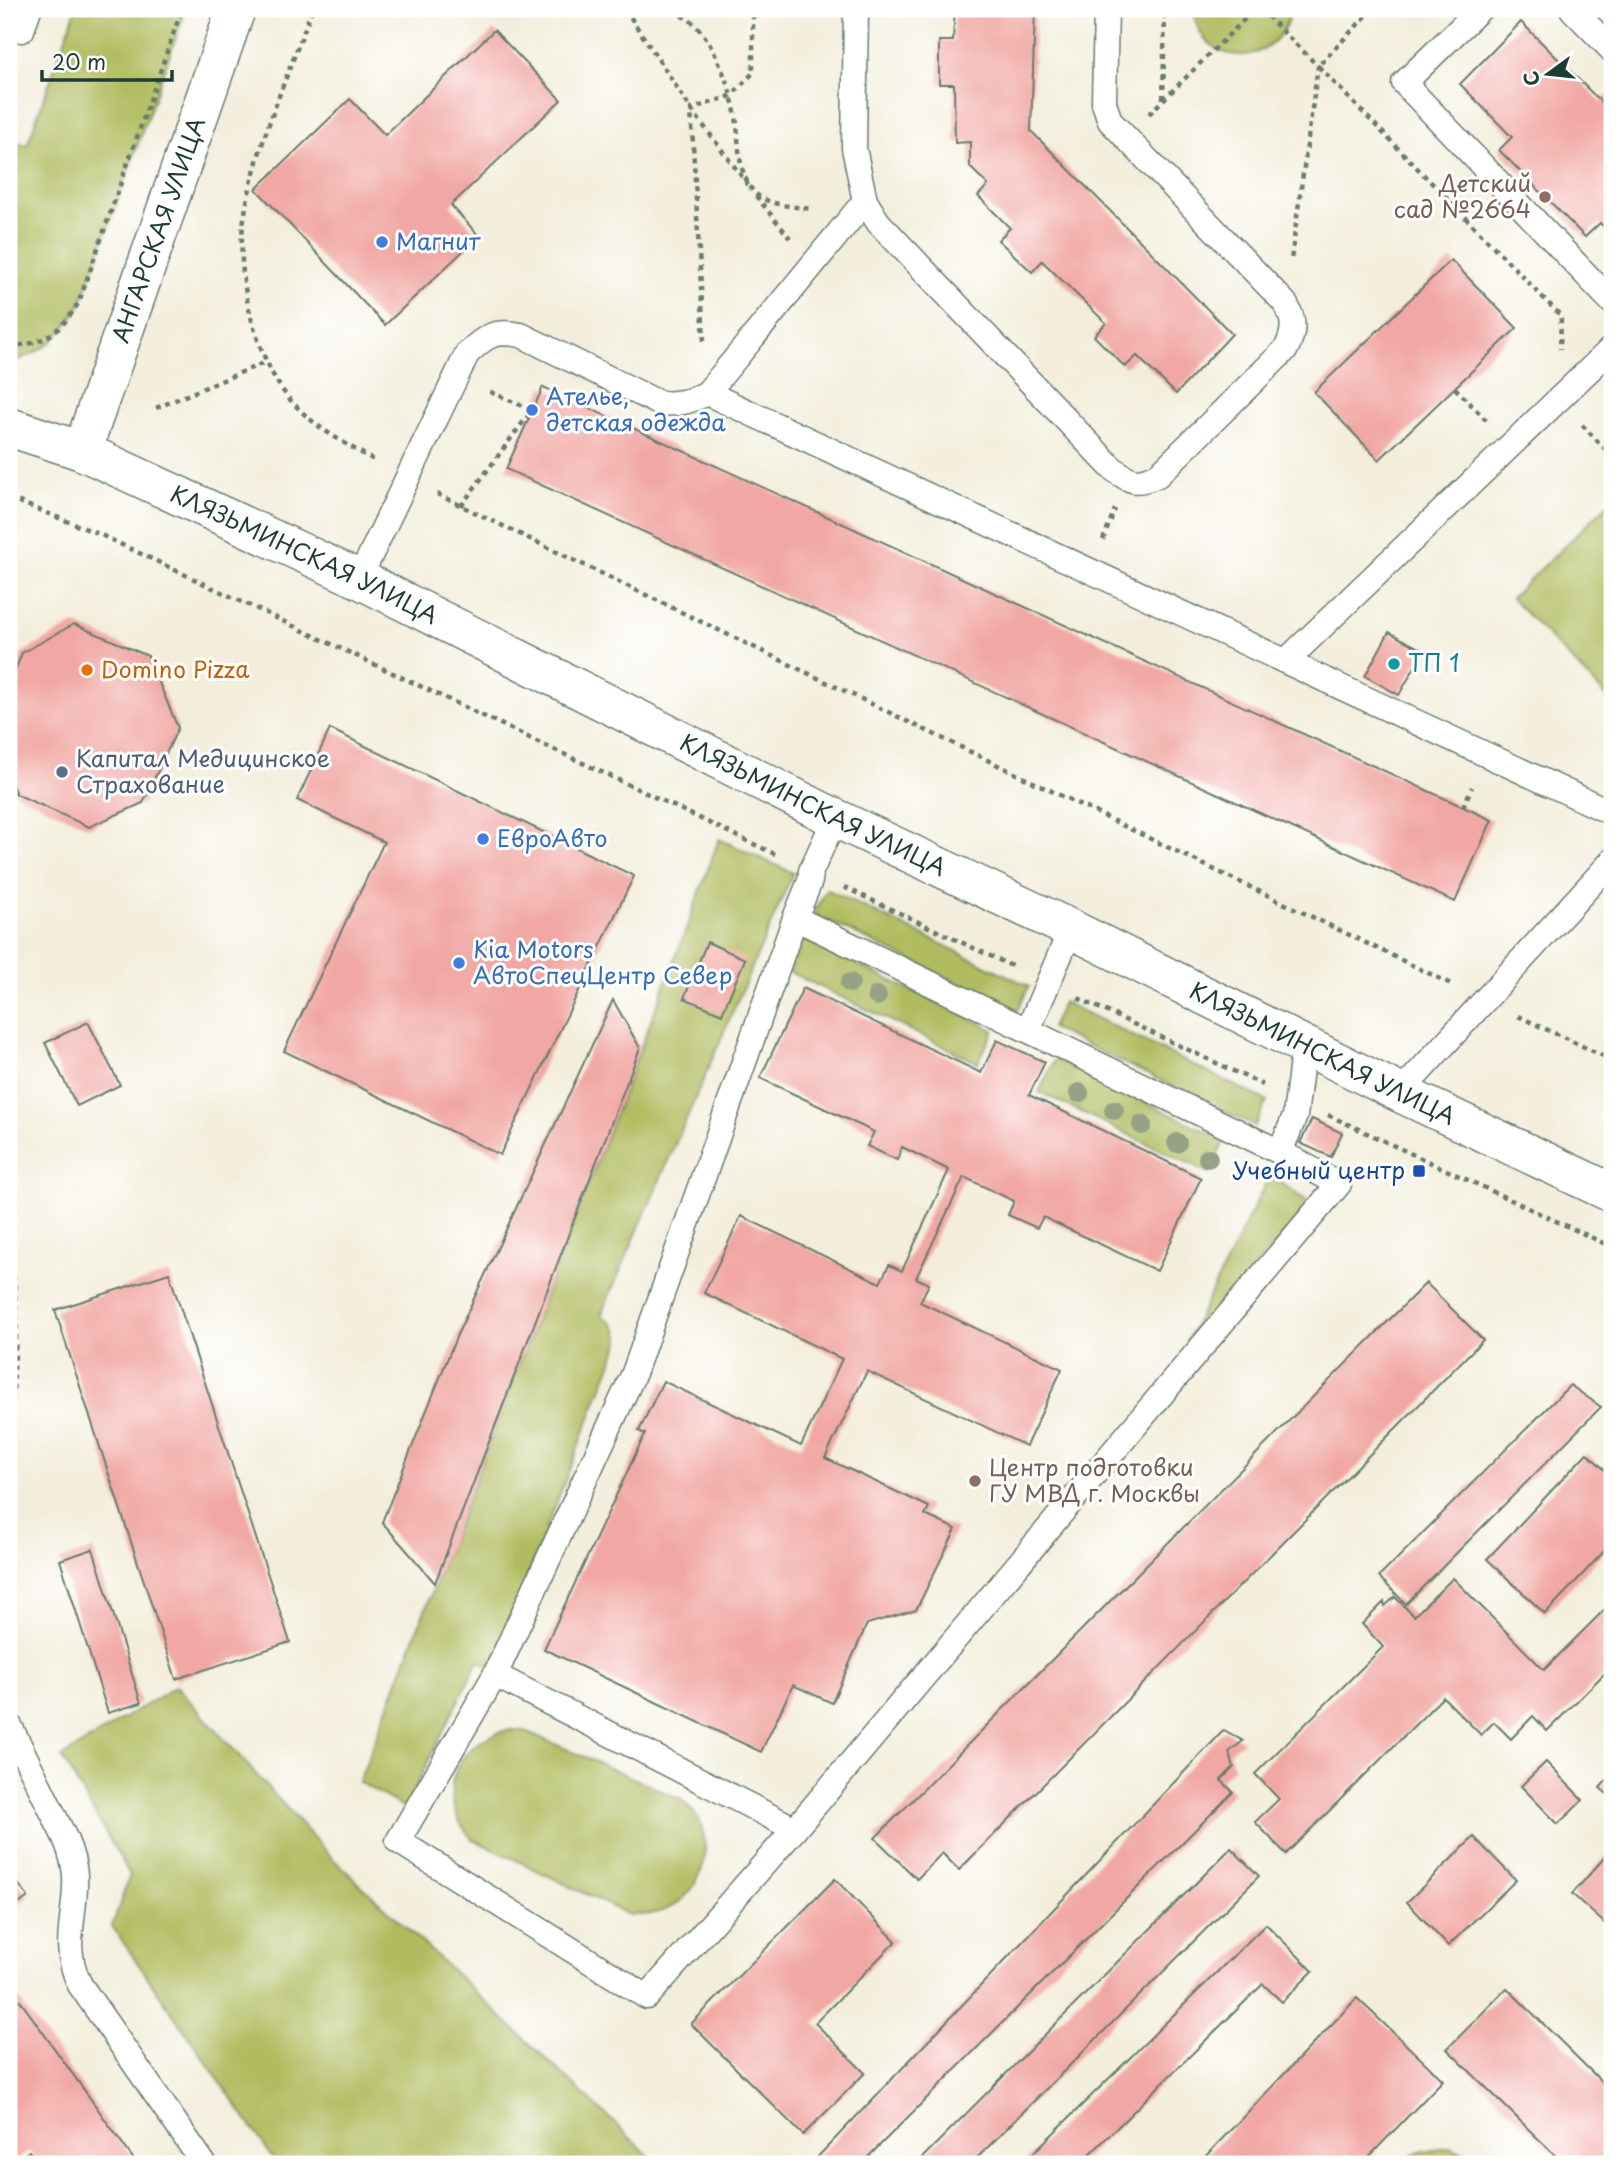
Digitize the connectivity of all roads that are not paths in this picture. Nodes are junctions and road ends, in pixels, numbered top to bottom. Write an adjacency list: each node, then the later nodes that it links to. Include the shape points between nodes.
1 (29, 9): 7 (lane, via 22,30)
2 (236, 9): 14 (street, АНГАРСКАЯ УЛИЦА)
3 (856, 9): 9 (lane, via 854,148)
4 (1106, 9): 9 (lane, via 1104,103 1110,121 1285,303 1293,317 1293,335 1286,349 1158,475 1143,482 1112,468 878,222)
5 (1480, 9): 10 (lane, via 1404,83)
6 (1572, 9): 8 (lane)
7 (9, 25)
8 (1612, 50)
9 (865, 201): 12 (lane)
10 (1612, 302)
11 (1612, 348): 16 (lane)
12 (707, 393): 15 (lane, via 690,401 659,403 521,335 501,331 482,340 467,354); 16 (lane)
13 (9, 427): 14 (street, КЛЯЗЬМИНСКАЯ УЛИЦА)
14 (82, 451): 15 (street, КЛЯЗЬМИНСКАЯ УЛИЦА)
15 (359, 579): 18 (street, КЛЯЗЬМИНСКАЯ УЛИЦА)
16 (1286, 661): 17 (lane)
17 (1612, 813)
18 (835, 817): 20 (lane); 21 (street, КЛЯЗЬМИНСКАЯ УЛИЦА)
19 (1612, 861): 24 (lane)
20 (795, 918): 22 (lane); 27 (lane, via 634,1373)
21 (1071, 929): 22 (lane); 23 (street, КЛЯЗЬМИНСКАЯ УЛИЦА)
22 (1028, 1030): 25 (lane)
23 (1304, 1045): 24 (street, КЛЯЗЬМИНСКАЯ УЛИЦА); 25 (lane, via 1295,1116)
24 (1400, 1093): 26 (street, КЛЯЗЬМИНСКАЯ УЛИЦА)
25 (1280, 1152): 29 (lane, via 1339,1184)
26 (1612, 1193)
27 (495, 1675): 29 (lane); 29 (lane, via 398,1841 647,1997)
28 (9, 1724): 30 (lane, via 72,1856 69,1944 73,1971)
29 (795, 1829)
30 (204, 2164)

